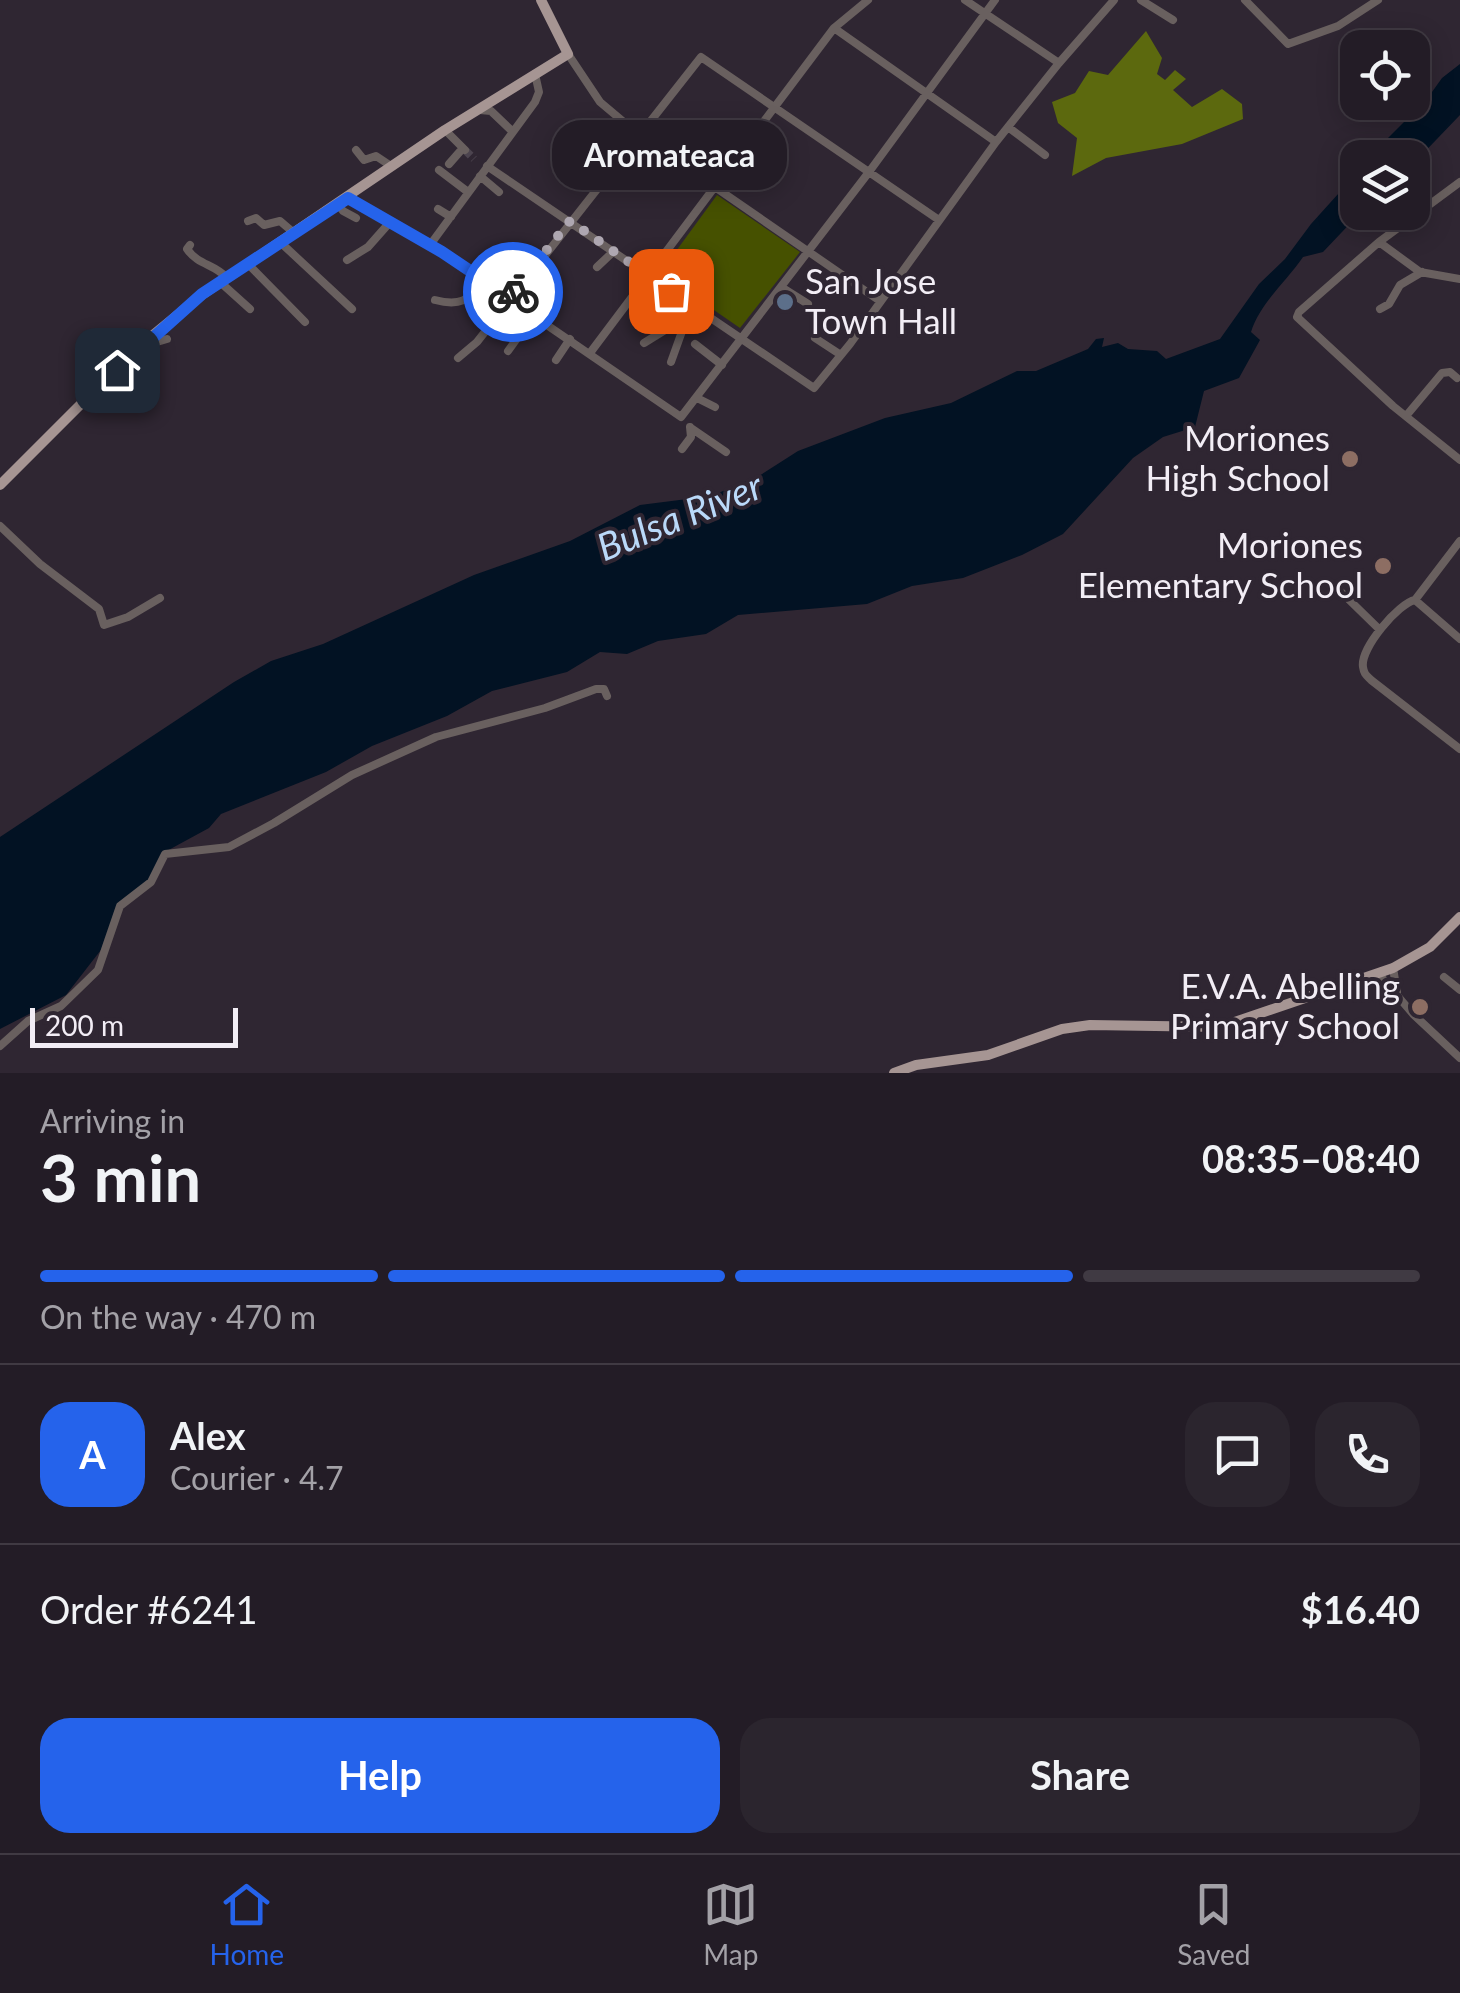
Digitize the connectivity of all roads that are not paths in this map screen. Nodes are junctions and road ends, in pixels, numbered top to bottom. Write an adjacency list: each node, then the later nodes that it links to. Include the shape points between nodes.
1 (868, 0): 11 (street)
2 (965, 0): 9 (street)
3 (995, 0): 9 (street)
4 (1114, 0): 13 (street)
5 (1141, 0): 10 (street)
6 (1245, 0): 7 (street, via 1288,44 1338,26)
7 (1378, 0)
8 (542, 2): 12 (main road)
9 (985, 14): 13 (street); 15 (street)
10 (1173, 20)
11 (834, 28): 15 (street); 17 (street)
12 (568, 54): 14 (main road); 23 (street, via 600,102)
13 (1060, 63): 20 (street)
14 (535, 74): 18 (street, via 539,92); 19 (main road)
15 (926, 94): 24 (street); 32 (street)
16 (518, 101): 18 (street)
17 (776, 107): 23 (street, via 701,57); 32 (street); 34 (street)
18 (529, 109): 22 (street)
19 (477, 110): 21 (main road); 22 (street, via 491,111)
20 (1008, 127): 24 (street); 26 (street)
21 (444, 130): 28 (street, via 464,149); 29 (main road)
22 (512, 131): 31 (street)
23 (638, 134): 34 (street); 43 (street)
24 (996, 142): 41 (street)
25 (356, 150): 29 (street, via 364,160 381,154)
26 (1045, 155)
27 (474, 159): 31 (street)
28 (449, 164)
29 (391, 166): 37 (main road)
30 (439, 170): 35 (street)
31 (484, 170): 35 (street); 36 (street); 43 (street)
32 (869, 172): 41 (street); 52 (street)
33 (1460, 182): 47 (street)
34 (716, 186): 52 (street); 58 (street)
35 (468, 192): 39 (street)
36 (499, 192)
37 (343, 201): 40 (street, via 343,212); 44 (street); 45 (main road)
38 (438, 209): 39 (street)
39 (451, 217): 49 (street)
40 (356, 218)
41 (940, 220): 65 (street)
42 (248, 221): 45 (street, via 280,221)
43 (570, 221): 51 (street); 63 (street)
44 (391, 222): 49 (street); 53 (street)
45 (294, 233): 46 (main road)
46 (280, 242): 55 (main road); 67 (street)
47 (1379, 242): 57 (street); 94 (street, via 1298,317)
48 (190, 244): 59 (street, via 190,254 216,266)
49 (430, 245): 50 (street)
50 (442, 252): 54 (street); 60 (street)
51 (614, 252): 56 (street); 58 (street)
52 (806, 252): 62 (street); 65 (street)
53 (347, 260)
54 (434, 260)
55 (248, 264): 59 (main road); 74 (street)
56 (598, 267)
57 (1422, 272): 61 (street); 70 (street, via 1400,285)
58 (648, 275): 71 (street); 83 (street)
59 (223, 279): 68 (street); 81 (main road)
60 (482, 279): 63 (street); 64 (street, via 460,303)
61 (1460, 279)
62 (781, 287): 66 (street); 78 (street)
63 (509, 297): 72 (street); 85 (street)
64 (435, 300)
65 (880, 302): 73 (street)
66 (808, 304)
67 (352, 309)
68 (250, 310)
69 (858, 310): 73 (street)
70 (1380, 310)
71 (692, 311): 78 (street); 79 (street); 87 (street)
72 (534, 314): 77 (street); 82 (street)
73 (869, 317): 84 (street)
74 (305, 322)
75 (815, 338): 84 (street)
76 (166, 339): 81 (street)
77 (570, 339): 83 (street); 86 (street)
78 (741, 340): 84 (street, via 814,388); 88 (street)
79 (644, 343)
80 (695, 344): 88 (street)
81 (137, 348): 89 (main road)
82 (508, 351)
83 (590, 354): 95 (street)
84 (842, 355)
85 (458, 358)
86 (556, 360)
87 (671, 362)
88 (722, 365): 92 (street)
89 (117, 370): 91 (street); 100 (main road)
90 (1457, 378): 94 (street, via 1442,373)
91 (148, 382)
92 (697, 398): 93 (street); 95 (street)
93 (716, 407)
94 (1406, 416): 99 (street)
95 (680, 417): 96 (street)
96 (691, 428): 97 (street); 98 (street)
97 (682, 450)
98 (726, 452)
99 (1460, 460)
100 (0, 485)
101 (0, 526): 104 (street, via 98,608 104,625)
102 (1460, 541): 105 (street)
103 (1337, 588): 106 (street)
104 (160, 598)
105 (1415, 600): 106 (street); 107 (street)
106 (1380, 630): 109 (street, via 1364,656 1364,672)
107 (1460, 638)
108 (607, 696): 116 (street, via 596,689 436,737 352,775 229,847 165,854 151,882 120,906 98,970 60,1006 28,1021)
109 (1460, 749)
110 (1460, 917): 111 (main road, via 1430,947)
111 (1394, 968): 112 (main road); 115 (street)
112 (1378, 973): 115 (street); 118 (main road, via 1220,1026 1090,1024 988,1055)
113 (1444, 977): 114 (street)
114 (1460, 990)
115 (1396, 992): 117 (street)
116 (0, 1046)
117 (1460, 1058)
118 (894, 1073)

